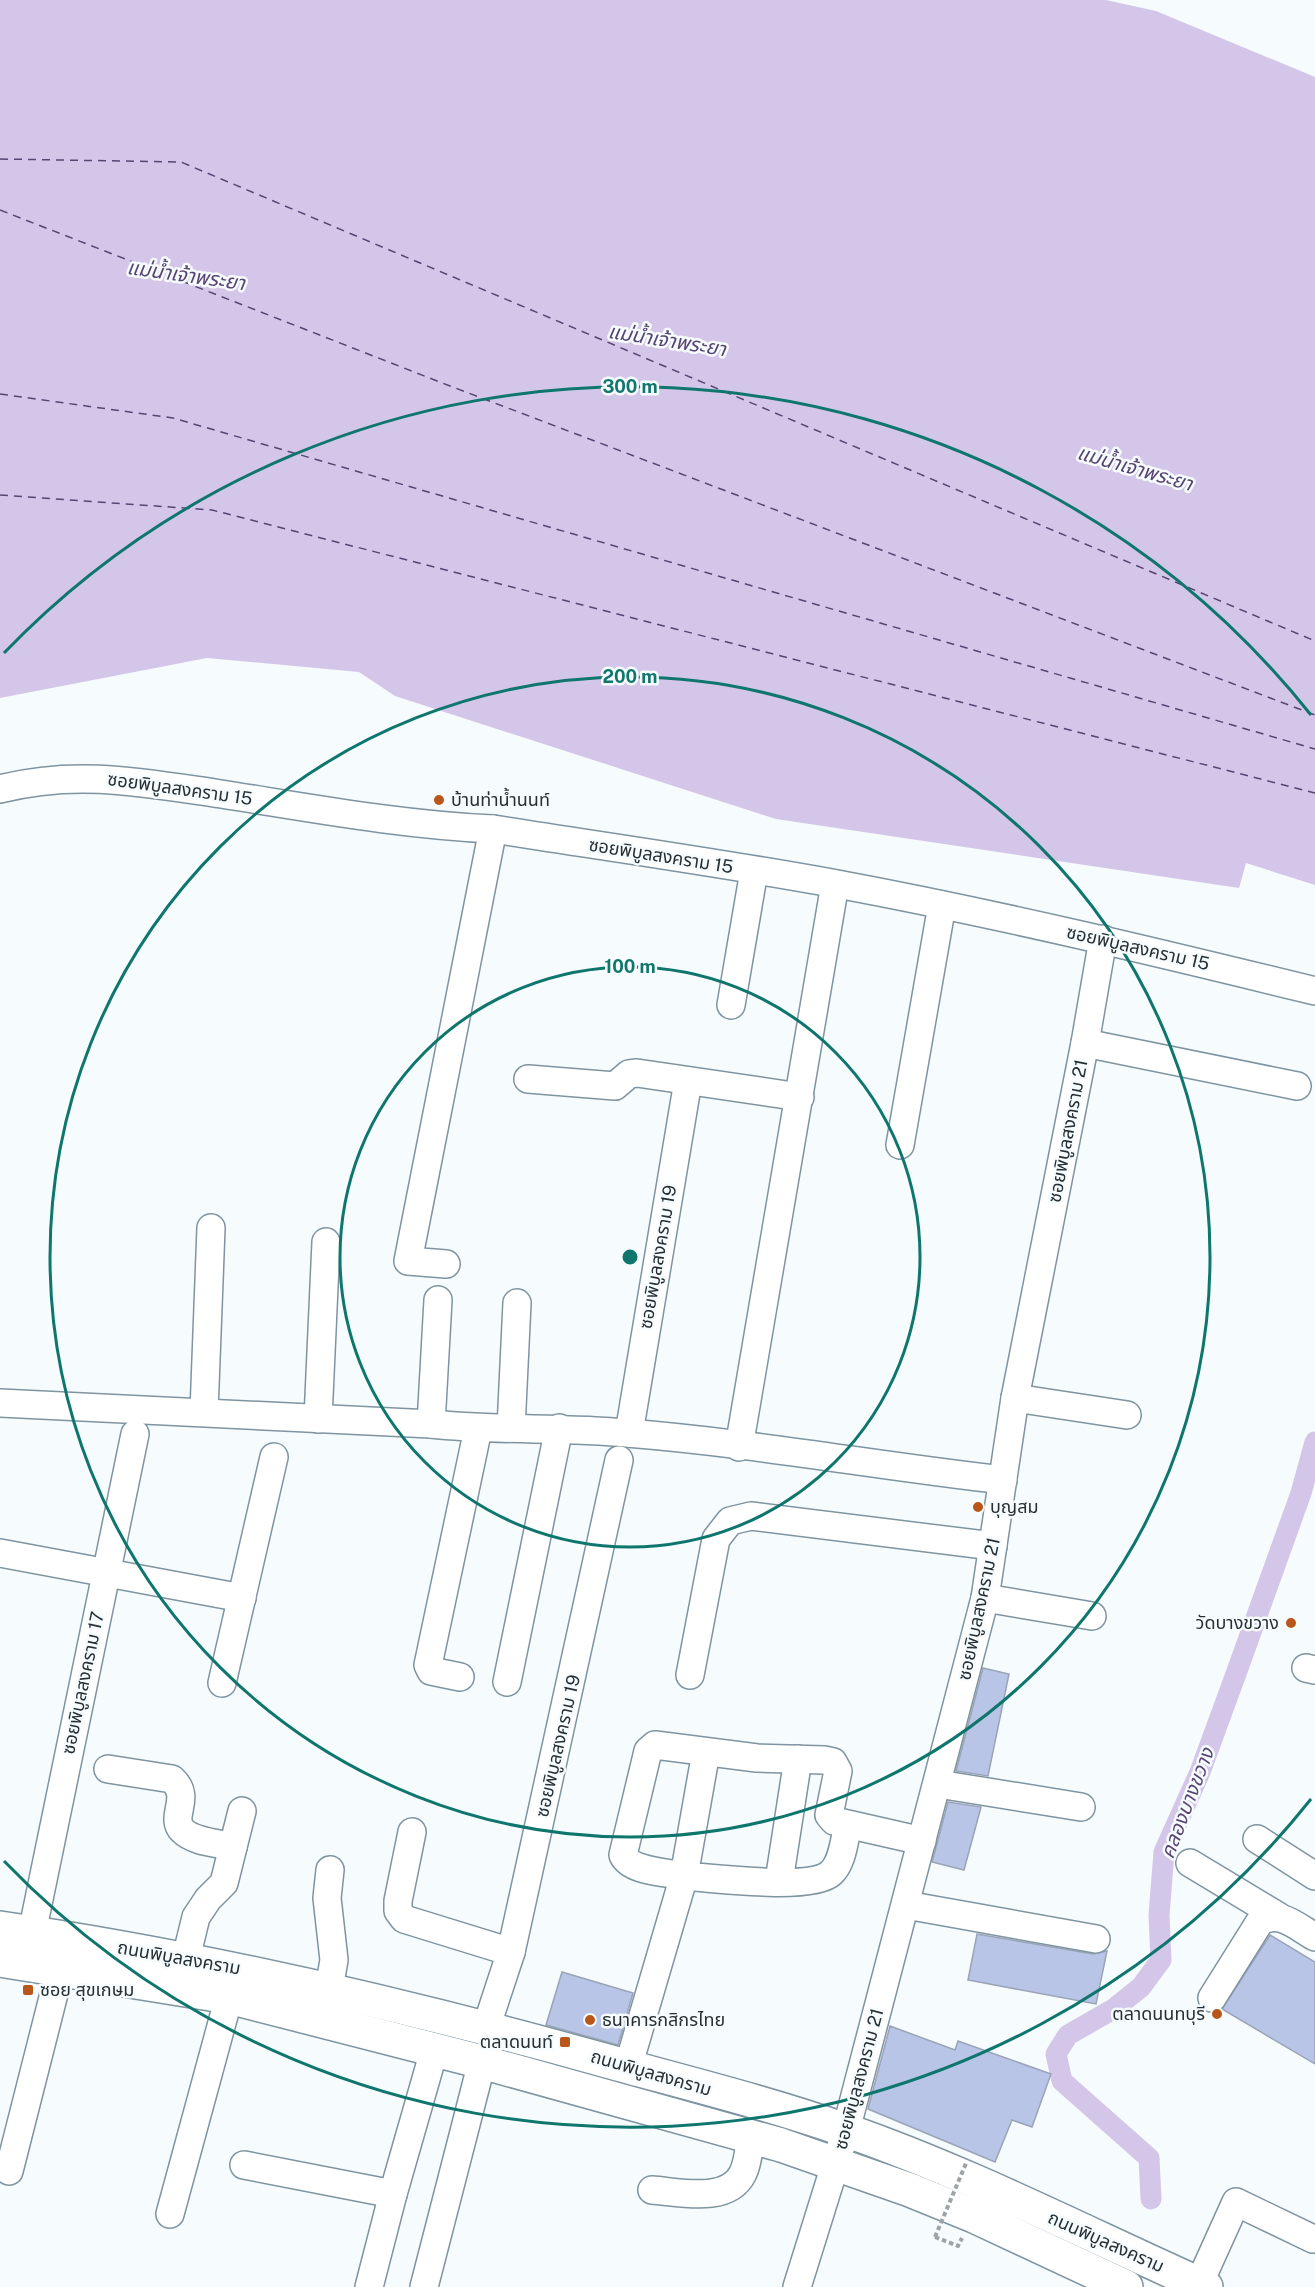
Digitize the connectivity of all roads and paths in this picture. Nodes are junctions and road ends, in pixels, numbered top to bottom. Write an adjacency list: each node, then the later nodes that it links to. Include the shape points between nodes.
1 (0, 789): 2 (street, ซอยพิบูลสงคราม 15, via 61,777 117,778 437,826)
2 (493, 829): 3 (street, ซอยพิบูลสงคราม 15); 17 (street, via 408,1261)
3 (754, 871): 4 (street, ซอยพิบูลสงคราม 15); 8 (street)
4 (835, 884): 5 (street, ซอยพิบูลสงคราม 15); 13 (street)
5 (942, 905): 6 (street, ซอยพิบูลสงคราม 15); 14 (street)
6 (1103, 939): 7 (street, ซอยพิบูลสงคราม 15); 9 (street, ซอยพิบูลสงคราม 21)
7 (1315, 991)
8 (731, 1005)
9 (1085, 1043): 12 (street); 20 (street, ซอยพิบูลสงคราม 21)
10 (528, 1079): 11 (street, via 615,1086 629,1074 637,1073)
11 (688, 1081): 13 (street); 29 (street, ซอยพิบูลสงคราม 19)
12 (1297, 1086)
13 (800, 1096): 31 (street)
14 (900, 1144)
15 (211, 1228): 22 (street)
16 (326, 1242): 24 (street)
17 (446, 1264)
18 (438, 1300): 25 (street)
19 (517, 1303): 26 (street)
20 (1015, 1398): 23 (street); 34 (street, ซอยพิบูลสงคราม 21)
21 (0, 1403): 22 (street)
22 (204, 1412): 24 (street)
23 (1127, 1415)
24 (318, 1419): 25 (street)
25 (431, 1424): 28 (street)
26 (511, 1428): 27 (street); 28 (street)
27 (559, 1428): 29 (street); 43 (street)
28 (478, 1429): 42 (street, via 428,1665 431,1671)
29 (629, 1433): 31 (street)
30 (135, 1434): 37 (street, ซอยพิบูลสงคราม 17)
31 (739, 1447): 34 (street)
32 (274, 1457): 38 (street)
33 (620, 1460): 67 (street, ซอยพิบูลสงคราม 19)
34 (1004, 1480): 35 (street, ซอยพิบูลสงคราม 21)
35 (993, 1546): 39 (street, ซอยพิบูลสงคราม 21); 41 (street, via 751,1516 730,1521 716,1539)
36 (0, 1553): 37 (street)
37 (106, 1571): 38 (street); 64 (street, ซอยพิบูลสงคราม 17)
38 (242, 1598): 44 (street)
39 (985, 1598): 40 (street); 48 (street, ซอยพิบูลสงคราม 21)
40 (1092, 1616)
41 (690, 1675)
42 (460, 1677)
43 (507, 1682)
44 (222, 1683)
45 (706, 1752): 46 (street); 58 (street); 58 (street, via 655,1745 648,1751 623,1855 633,1866)
46 (798, 1759): 51 (street, via 833,1762 838,1771 829,1815); 60 (street)
47 (108, 1768): 55 (street, via 172,1779 180,1786 178,1823 182,1831)
48 (938, 1784): 49 (street); 54 (street, ซอยพิบูลสงคราม 21)
49 (1081, 1807)
50 (242, 1811): 55 (street)
51 (848, 1825): 54 (street); 60 (street, via 837,1866 829,1875 816,1880)
52 (412, 1832): 67 (street, via 398,1902 404,1919)
53 (1257, 1839): 59 (street)
54 (922, 1841): 61 (street, ซอยพิบูลสงคราม 21)
55 (233, 1847): 68 (street, via 224,1883 196,1917)
56 (1190, 1863): 62 (street)
57 (330, 1870): 71 (street, via 327,1898 334,1960)
58 (684, 1876): 60 (street); 77 (street)
59 (1315, 1876)
60 (779, 1881)
61 (906, 1905): 66 (street); 78 (street, ซอยพิบูลสงคราม 21)
62 (1278, 1916): 65 (street); 73 (street, via 1269,1916 1259,1923)
63 (0, 1928): 64 (main road, ถนนพิบูลสงคราม)
64 (32, 1933): 68 (main road, ถนนพิบูลสงคราม)
65 (1315, 1937)
66 (1096, 1939)
67 (511, 1952): 74 (street, ซอยพิบูลสงคราม 19)
68 (186, 1958): 71 (main road, ถนนพิบูลสงคราม)
69 (0, 1960): 70 (main road, ถนนพิบูลสงคราม)
70 (60, 1970): 72 (main road, ถนนพิบูลสงคราม); 83 (street)
71 (329, 1989): 74 (main road, ถนนพิบูลสงคราม)
72 (228, 1997): 75 (main road, ถนนพิบูลสงคราม); 86 (street)
73 (1212, 1998)
74 (486, 2028): 77 (main road, ถนนพิบูลสงคราม)
75 (434, 2051): 76 (main road, ถนนพิบูลสงคราม); 85 (street)
76 (482, 2062): 79 (main road, ถนนพิบูลสงคราม); 91 (street)
77 (627, 2067): 78 (main road, ถนนพิบูลสงคราม)
78 (846, 2130): 81 (street, ซอยพิบูลสงคราม 21); 89 (main road, ถนนพิบูลสงคราม)
79 (751, 2136): 81 (main road, ถนนพิบูลสงคราม); 84 (street, via 744,2172 735,2184 707,2194)
80 (967, 2161): 88 (path, bridge, via 935,2237)
81 (837, 2164): 92 (street, ซอยพิบูลสงคราม 21); 93 (main road, ถนนพิบูลสงคราม, via 974,2216)
82 (244, 2165): 85 (street)
83 (9, 2171)
84 (652, 2190)
85 (393, 2194): 90 (street)
86 (170, 2214)
87 (1313, 2239): 89 (street, via 1236,2202)
88 (958, 2246)
89 (1203, 2285)
90 (369, 2287)
91 (424, 2287)
92 (797, 2287)
93 (1126, 2287)

